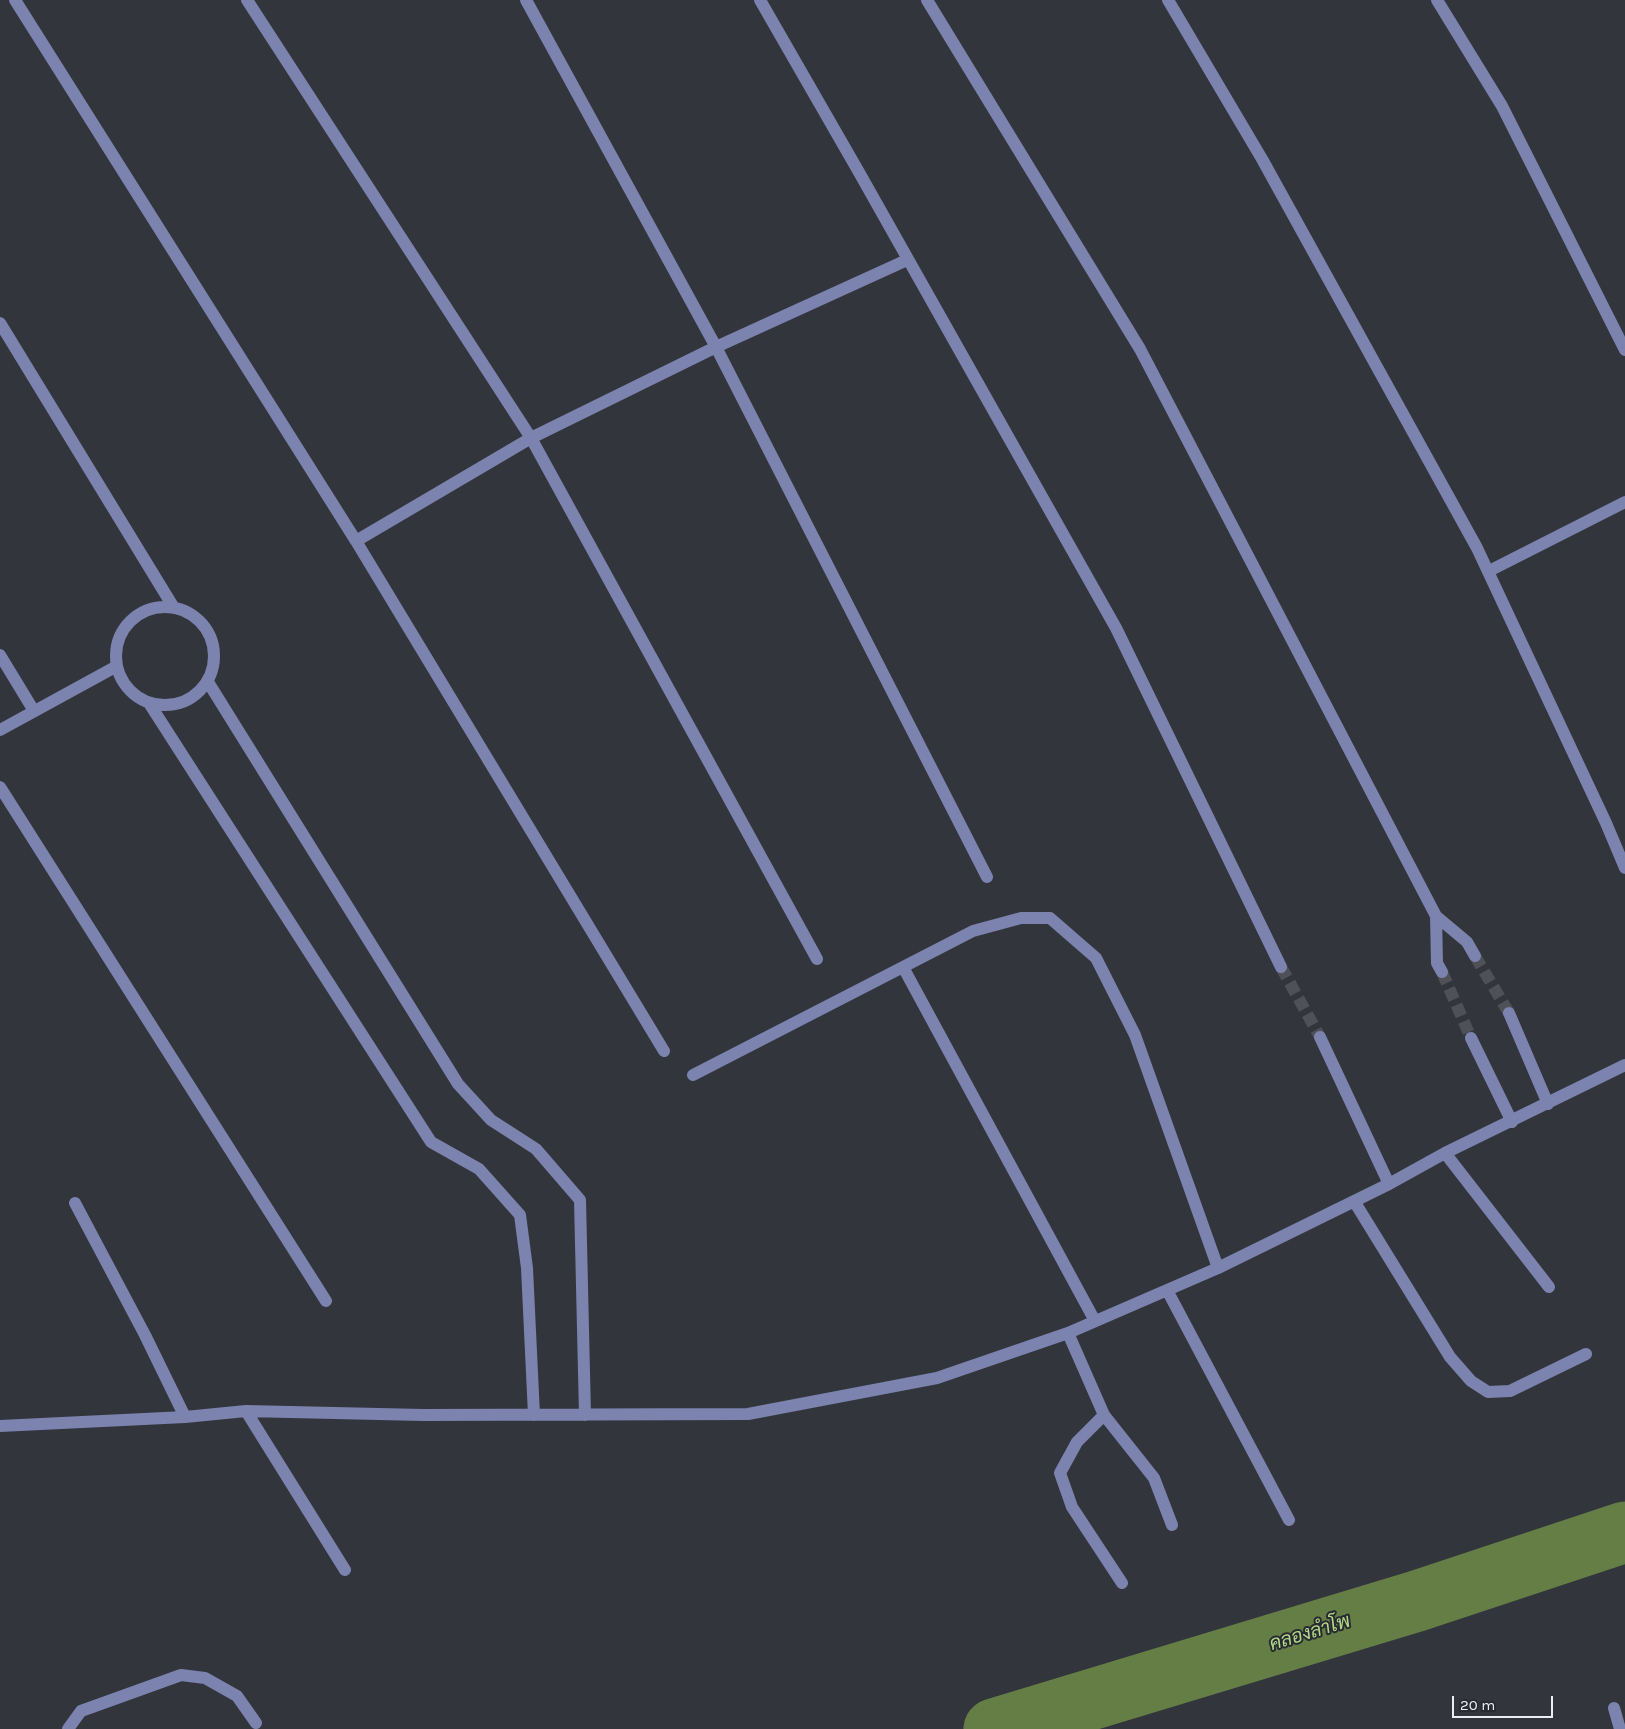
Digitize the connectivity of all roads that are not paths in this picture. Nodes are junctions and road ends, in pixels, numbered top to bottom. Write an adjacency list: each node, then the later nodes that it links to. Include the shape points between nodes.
1 (15, 0): 14 (street)
2 (246, 0): 12 (street)
3 (526, 0): 10 (street)
4 (760, 0): 8 (street)
5 (927, 0): 26 (street, via 1140,349)
6 (1168, 0): 15 (street, via 1262,159)
7 (1437, 0): 11 (street, via 1502,106)
8 (907, 260): 10 (street); 30 (street, via 1116,628)
9 (0, 323): 16 (street)
10 (716, 347): 12 (street); 25 (street)
11 (1625, 350)
12 (531, 438): 14 (street); 28 (street)
13 (1625, 502): 15 (street)
14 (356, 541): 35 (street)
15 (1488, 571): 24 (street)
16 (174, 608): 18 (street, via 159,607 131,621 121,633 116,649); 19 (street, via 202,624 210,637 214,668)
17 (0, 655): 21 (street)
18 (117, 666): 20 (street, via 123,682 134,695); 21 (street)
19 (208, 682): 20 (street, via 198,694 183,703 166,706); 53 (street, via 458,1084 491,1120 536,1149 580,1200)
20 (149, 703): 52 (street, via 431,1142 480,1169 520,1215 527,1268)
21 (34, 711): 22 (street)
22 (0, 730)
23 (0, 787): 47 (street)
24 (1625, 868)
25 (987, 877)
26 (1436, 916): 27 (street, via 1467,942); 31 (street, via 1437,963)
27 (1476, 956)
28 (816, 959)
29 (903, 967): 37 (street); 44 (street, via 974,930 1020,918 1050,918 1096,958 1135,1036); 48 (street)
30 (1281, 967)
31 (1442, 972)
32 (1509, 1013): 38 (street)
33 (1320, 1037): 41 (street)
34 (1471, 1038): 39 (street)
35 (664, 1051)
36 (1625, 1065): 38 (street)
37 (693, 1075)
38 (1548, 1104): 39 (street)
39 (1512, 1122): 40 (street)
40 (1445, 1153): 41 (street); 45 (street)
41 (1390, 1184): 42 (street)
42 (1354, 1201): 44 (street); 50 (street, via 1450,1357 1471,1381 1488,1392 1510,1392)
43 (75, 1203): 55 (street)
44 (1218, 1268): 46 (street)
45 (1549, 1287)
46 (1167, 1290): 48 (street); 57 (street)
47 (326, 1301)
48 (1095, 1321): 49 (street)
49 (1068, 1333): 53 (street, via 937,1378 748,1414); 54 (street)
50 (1586, 1354)
51 (246, 1411): 52 (street); 55 (street); 59 (street)
52 (534, 1415): 53 (street)
53 (585, 1415)
54 (1104, 1415): 58 (street, via 1154,1478); 60 (street, via 1078,1442 1060,1472 1072,1507)
55 (185, 1417): 56 (street)
56 (0, 1426)
57 (1288, 1520)
58 (1172, 1525)
59 (346, 1570)
60 (1122, 1582)
61 (1614, 1708): 64 (street)
62 (256, 1724): 63 (street, via 237,1696 205,1678 181,1675 81,1711)
63 (68, 1729)
64 (1620, 1729)

